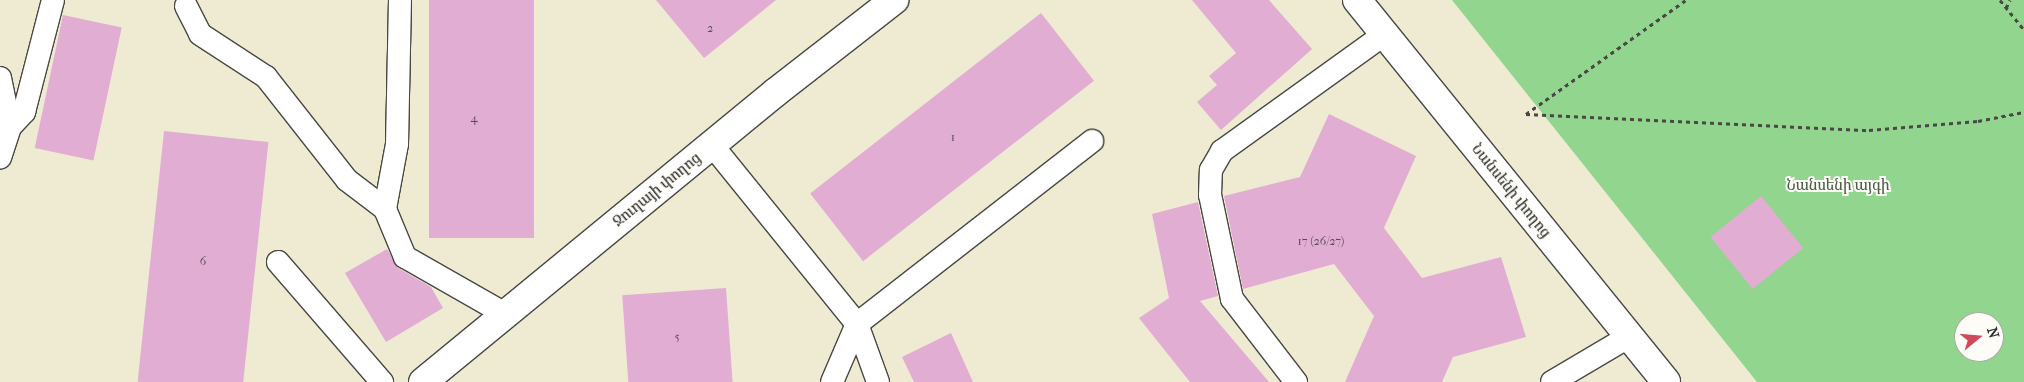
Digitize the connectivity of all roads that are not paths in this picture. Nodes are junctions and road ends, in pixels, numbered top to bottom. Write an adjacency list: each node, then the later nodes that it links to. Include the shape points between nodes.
1 (53, 0): 8 (lane, via 24,112)
2 (400, 0): 12 (lane, via 397,144)
3 (894, 0): 10 (street, Ջուղայի փողոց)
4 (1357, 0): 6 (street, Նանսենի փողոց)
5 (186, 6): 12 (lane, via 200,34 266,77 347,180)
6 (1385, 34): 16 (street, Նանսենի փողոց); 21 (lane, via 1222,151 1211,170 1210,195 1232,299)
7 (0, 78): 8 (lane)
8 (10, 127): 11 (lane)
9 (1092, 141): 15 (lane)
10 (712, 145): 14 (street, Ջուղայի փողոց); 15 (lane)
11 (0, 157)
12 (385, 209): 14 (lane, via 405,257)
13 (278, 262): 17 (lane)
14 (505, 314): 18 (street, Ջուղայի փողոց)
15 (857, 324): 19 (lane); 20 (lane)
16 (1628, 337): 22 (lane); 23 (street, Նանսենի փողոց)
17 (382, 382)
18 (423, 382)
19 (832, 382)
20 (878, 382)
21 (1296, 382)
22 (1552, 382)
23 (1666, 382)

